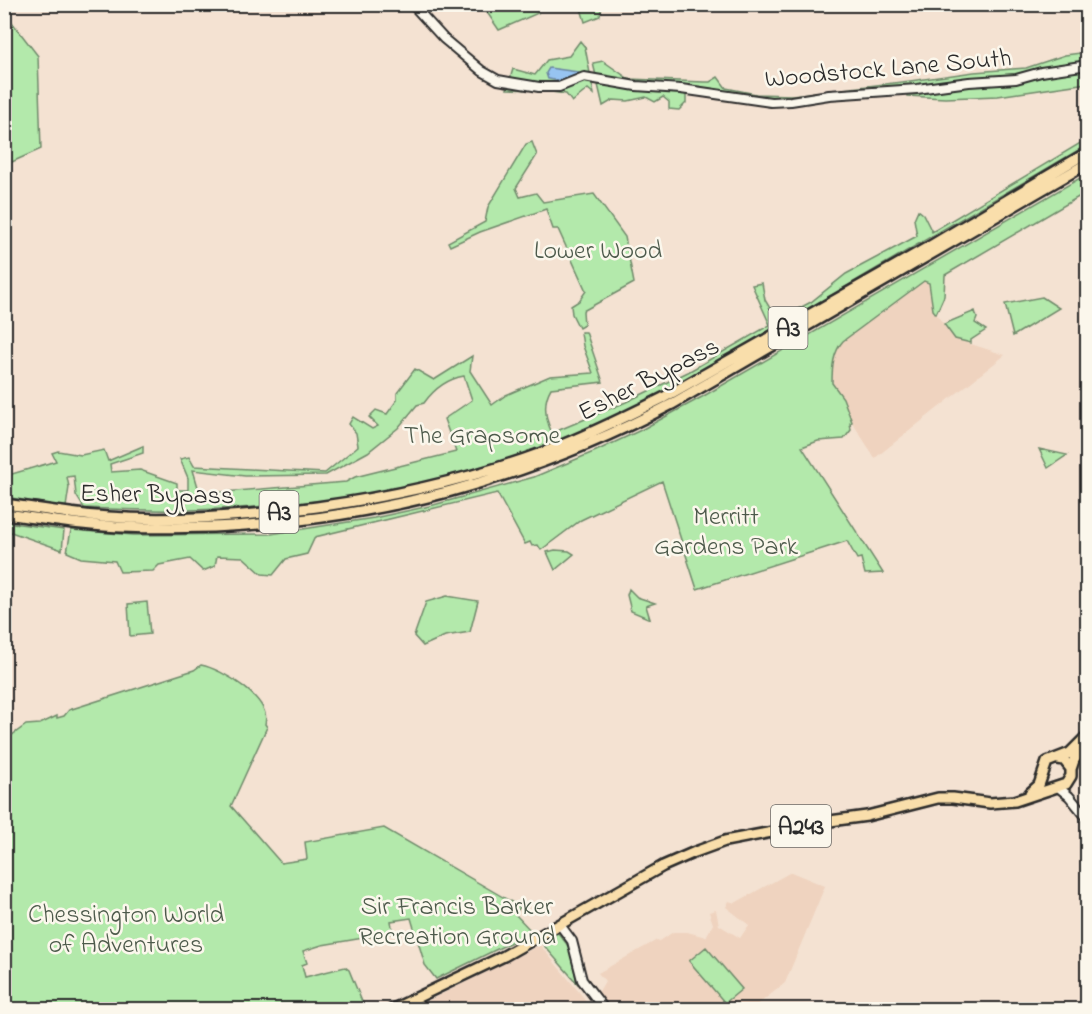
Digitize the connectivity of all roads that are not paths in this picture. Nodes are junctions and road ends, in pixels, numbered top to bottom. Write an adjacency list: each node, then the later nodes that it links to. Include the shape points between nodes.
1 (412, 4): 2 (street, Woodstock Lane South, via 444,39 482,71 498,80 538,87 559,87 584,77 771,102 1016,79)
2 (1088, 65)
3 (1088, 152): 5 (highway, Esher Bypass / A3, via 663,398 519,460 381,498 258,515 186,519 108,517)
4 (1088, 163): 6 (highway, Esher Bypass / A3, via 672,405 624,429 518,471 371,510 259,525 105,526)
5 (4, 504)
6 (4, 514)
7 (1088, 735): 9 (highway)
8 (1088, 743): 10 (highway)
9 (1058, 759): 10 (highway); 11 (highway, via 1047,762)
10 (1071, 769): 12 (highway)
11 (1043, 774): 13 (highway, via 1046,782); 14 (highway, via 1039,785)
12 (1070, 780): 13 (highway, A243); 15 (street, via 1071,791)
13 (1057, 787): 14 (highway, A243); 16 (street)
14 (1023, 798): 17 (highway, A243, via 999,803 941,798 871,816 725,841 674,860)
15 (1088, 812)
16 (1088, 819)
17 (560, 925): 18 (highway, A243); 19 (street, via 572,941 582,980)
18 (391, 1010)
19 (605, 1010)

